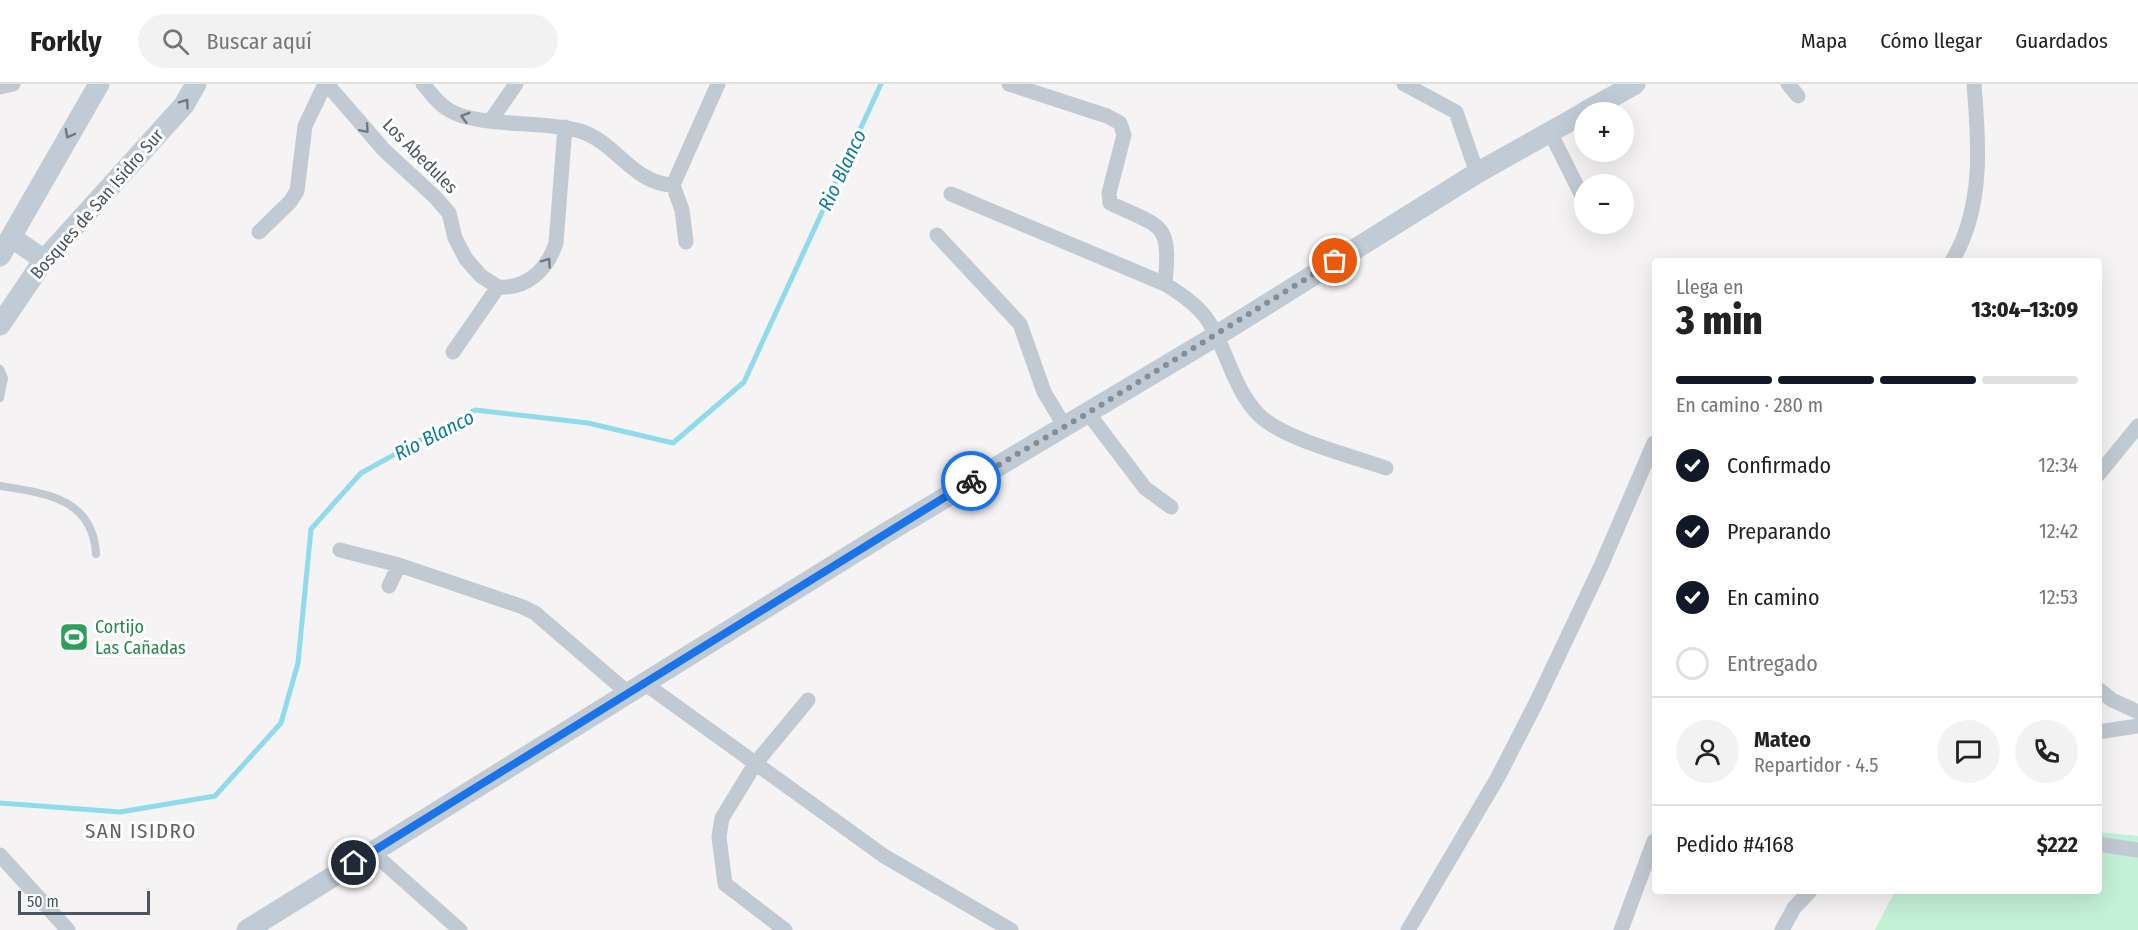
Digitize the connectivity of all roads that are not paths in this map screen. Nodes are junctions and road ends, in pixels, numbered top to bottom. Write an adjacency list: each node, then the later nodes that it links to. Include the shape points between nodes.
1 (13, 84): 13 (street)
2 (99, 84): 26 (street, one-way to 26)
3 (196, 84): 30 (street, Bosques de San Isidro Sur, one-way to 3, via 184,105)
4 (326, 84): 24 (street, via 305,126 297,191); 32 (street, Los Abedules, one-way to 32, via 384,150 435,196 449,213 454,238 466,260)
5 (423, 84): 17 (street, one-way to 5, via 463,117 447,109)
6 (516, 84): 17 (street)
7 (718, 84): 22 (street)
8 (1009, 84): 31 (street, via 1120,123 1124,135 1108,194 1110,203 1163,231 1168,248)
9 (1404, 84): 20 (street, via 1456,112)
10 (1635, 84): 15 (street)
11 (1788, 84): 14 (street)
12 (1974, 84): 29 (street, via 1976,177 1968,227)
13 (0, 87)
14 (1798, 96)
15 (1603, 102)
16 (1574, 119): 19 (street)
17 (491, 120): 18 (street)
18 (565, 127): 22 (street, via 601,141 644,177); 32 (street, one-way to 18, via 521,285 552,256)
19 (1550, 132): 20 (street); 21 (street)
20 (1477, 173): 34 (street)
21 (1574, 180)
22 (674, 184): 27 (street)
23 (951, 194): 31 (street)
24 (259, 232)
25 (938, 235): 39 (street, via 1020,324 1044,392)
26 (11, 237): 28 (street); 30 (street)
27 (686, 242)
28 (0, 256)
29 (1953, 258)
30 (44, 260): 33 (street, Bosques de San Isidro Sur)
31 (1165, 284): 34 (street, via 1202,313)
32 (498, 287): 35 (street)
33 (0, 325)
34 (1216, 336): 38 (street); 42 (street, via 1260,416 1300,437)
35 (453, 352)
36 (0, 369): 37 (lane, via 4,378)
37 (0, 398)
38 (1088, 413): 39 (street); 45 (street, via 1145,488)
39 (1065, 426): 50 (street)
40 (2138, 426): 43 (street)
41 (1652, 448): 68 (street, via 1532,710 1498,777)
42 (1386, 468)
43 (2102, 470)
44 (0, 486): 47 (lane, via 71,504 91,526)
45 (1171, 507)
46 (340, 550): 48 (street)
47 (96, 554)
48 (399, 566): 49 (street); 50 (street, via 524,607)
49 (389, 586)
50 (636, 688): 56 (street); 60 (street)
51 (2102, 691): 53 (street)
52 (808, 700): 56 (street)
53 (2138, 712)
54 (2138, 726): 55 (street)
55 (2102, 731)
56 (755, 764): 66 (street, via 722,818 719,857 728,888); 67 (street, via 884,856)
57 (2102, 845): 59 (street)
58 (1652, 846): 69 (street)
59 (2138, 850)
60 (372, 852): 64 (street); 65 (street)
61 (0, 855): 63 (street)
62 (1806, 894): 70 (street)
63 (68, 930)
64 (247, 930)
65 (460, 930)
66 (785, 930)
67 (1011, 930)
68 (1408, 930)
69 (1621, 930)
70 (1782, 930)

